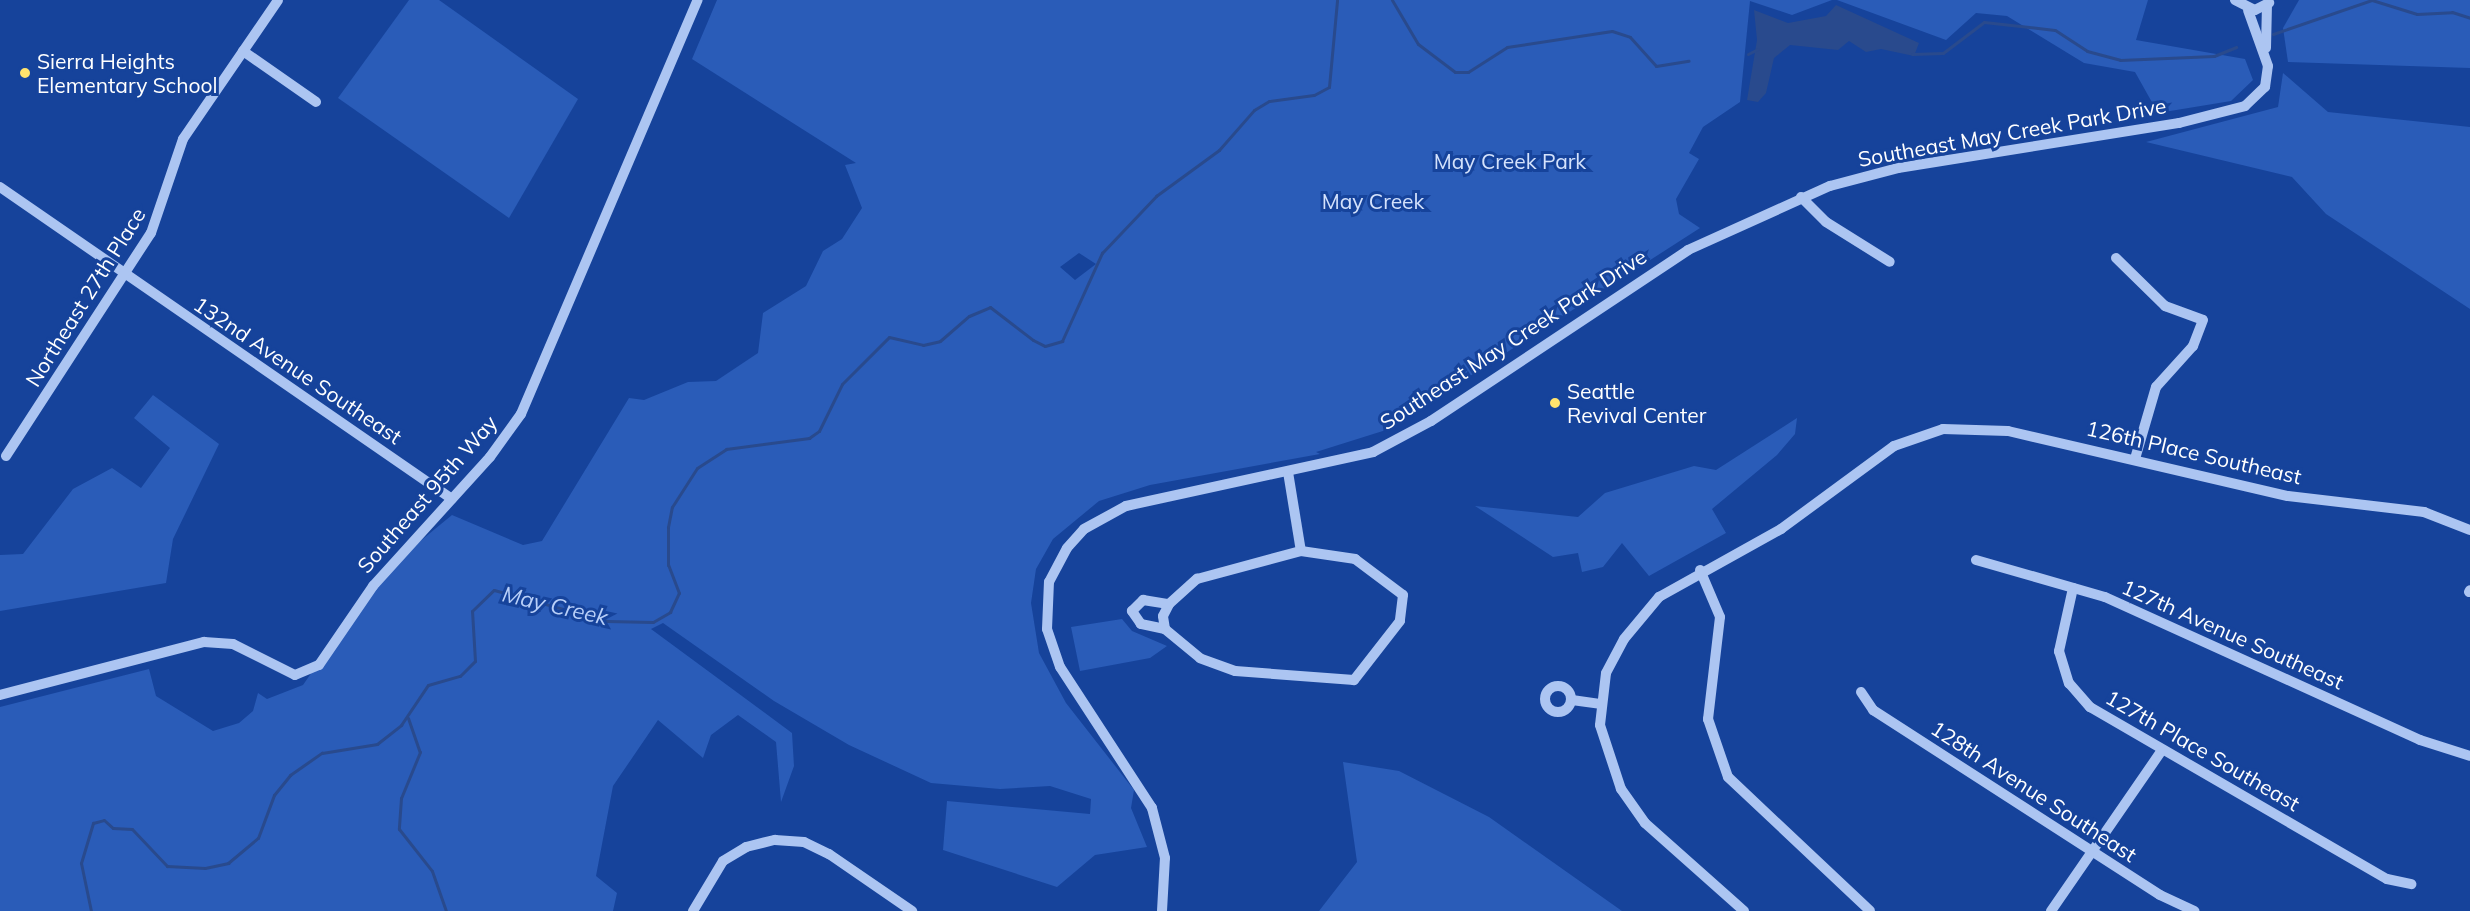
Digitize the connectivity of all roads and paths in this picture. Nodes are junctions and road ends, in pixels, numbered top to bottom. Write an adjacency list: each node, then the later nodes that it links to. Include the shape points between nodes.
1 (278, 0): 6 (street, Northeast 27th Place)
2 (698, 0): 17 (street, Southeast 95th Way, via 538,383 506,437)
3 (2235, 1): 5 (street)
4 (2269, 2): 5 (street); 7 (street, Southeast May Creek Park Drive)
5 (2248, 10): 7 (street, Southeast May Creek Park Drive)
6 (243, 51): 8 (street); 13 (street, Northeast 27th Place, via 183,140 158,222)
7 (2266, 58): 10 (street, Southeast May Creek Park Drive, via 2265,87 2236,110 1889,170)
8 (316, 102)
9 (0, 187): 13 (street, 132nd Avenue Southeast)
10 (1801, 197): 12 (street, via 1833,227); 16 (street, Southeast May Creek Park Drive, via 1658,268 1398,440 1354,458)
11 (2116, 258): 15 (street, via 2165,306 2203,320 2193,345 2156,387)
12 (1890, 262)
13 (123, 273): 14 (street, Northeast 27th Place); 17 (street, 132nd Avenue Southeast)
14 (6, 456)
15 (2135, 459): 18 (street, 126th Place Southeast, via 2288,496 2424,512); 21 (street, 126th Place Southeast, via 2008,431 1943,429 1894,446 1781,529)
16 (1288, 472): 19 (street); 35 (street, Southeast May Creek Park Drive, via 1113,511 1075,538 1049,582 1047,629 1056,657 1130,768 1158,825 1165,868)
17 (452, 499): 26 (street, Southeast 95th Way, via 373,586 310,671 285,673 244,649 215,641)
18 (2470, 530)
19 (1301, 551): 23 (street, via 1218,571 1186,587); 24 (street, via 1355,559 1403,595 1400,621 1362,674 1348,682 1235,670 1200,658)
20 (1976, 560): 22 (street, 127th Avenue Southeast)
21 (1700, 570): 28 (street, via 1642,614 1615,653); 37 (street, via 1720,617 1708,719 1728,777 1753,806)
22 (2073, 588): 29 (street, 127th Place Southeast, via 2060,638 2069,682 2102,717); 30 (street, 127th Avenue Southeast, via 2105,597 2420,740)
23 (1169, 603): 24 (street, via 1163,616); 24 (street, via 1143,600 1132,611 1141,624)
24 (1165, 629)
25 (1861, 692): 31 (street, 128th Avenue Southeast, via 1873,710)
26 (0, 695)
27 (1572, 700): 28 (street)
28 (1600, 704): 36 (street, via 1611,768 1636,811)
29 (2162, 750): 31 (street); 32 (street, 127th Place Southeast, via 2387,879)
30 (2470, 756)
31 (2092, 851): 38 (street); 39 (street, 128th Avenue Southeast)
32 (2411, 884)
33 (693, 911): 34 (street, via 715,870 746,847 775,840 804,842)
34 (912, 911)
35 (1162, 911)
36 (1744, 911)
37 (1870, 911)
38 (2051, 911)
39 (2195, 911)

